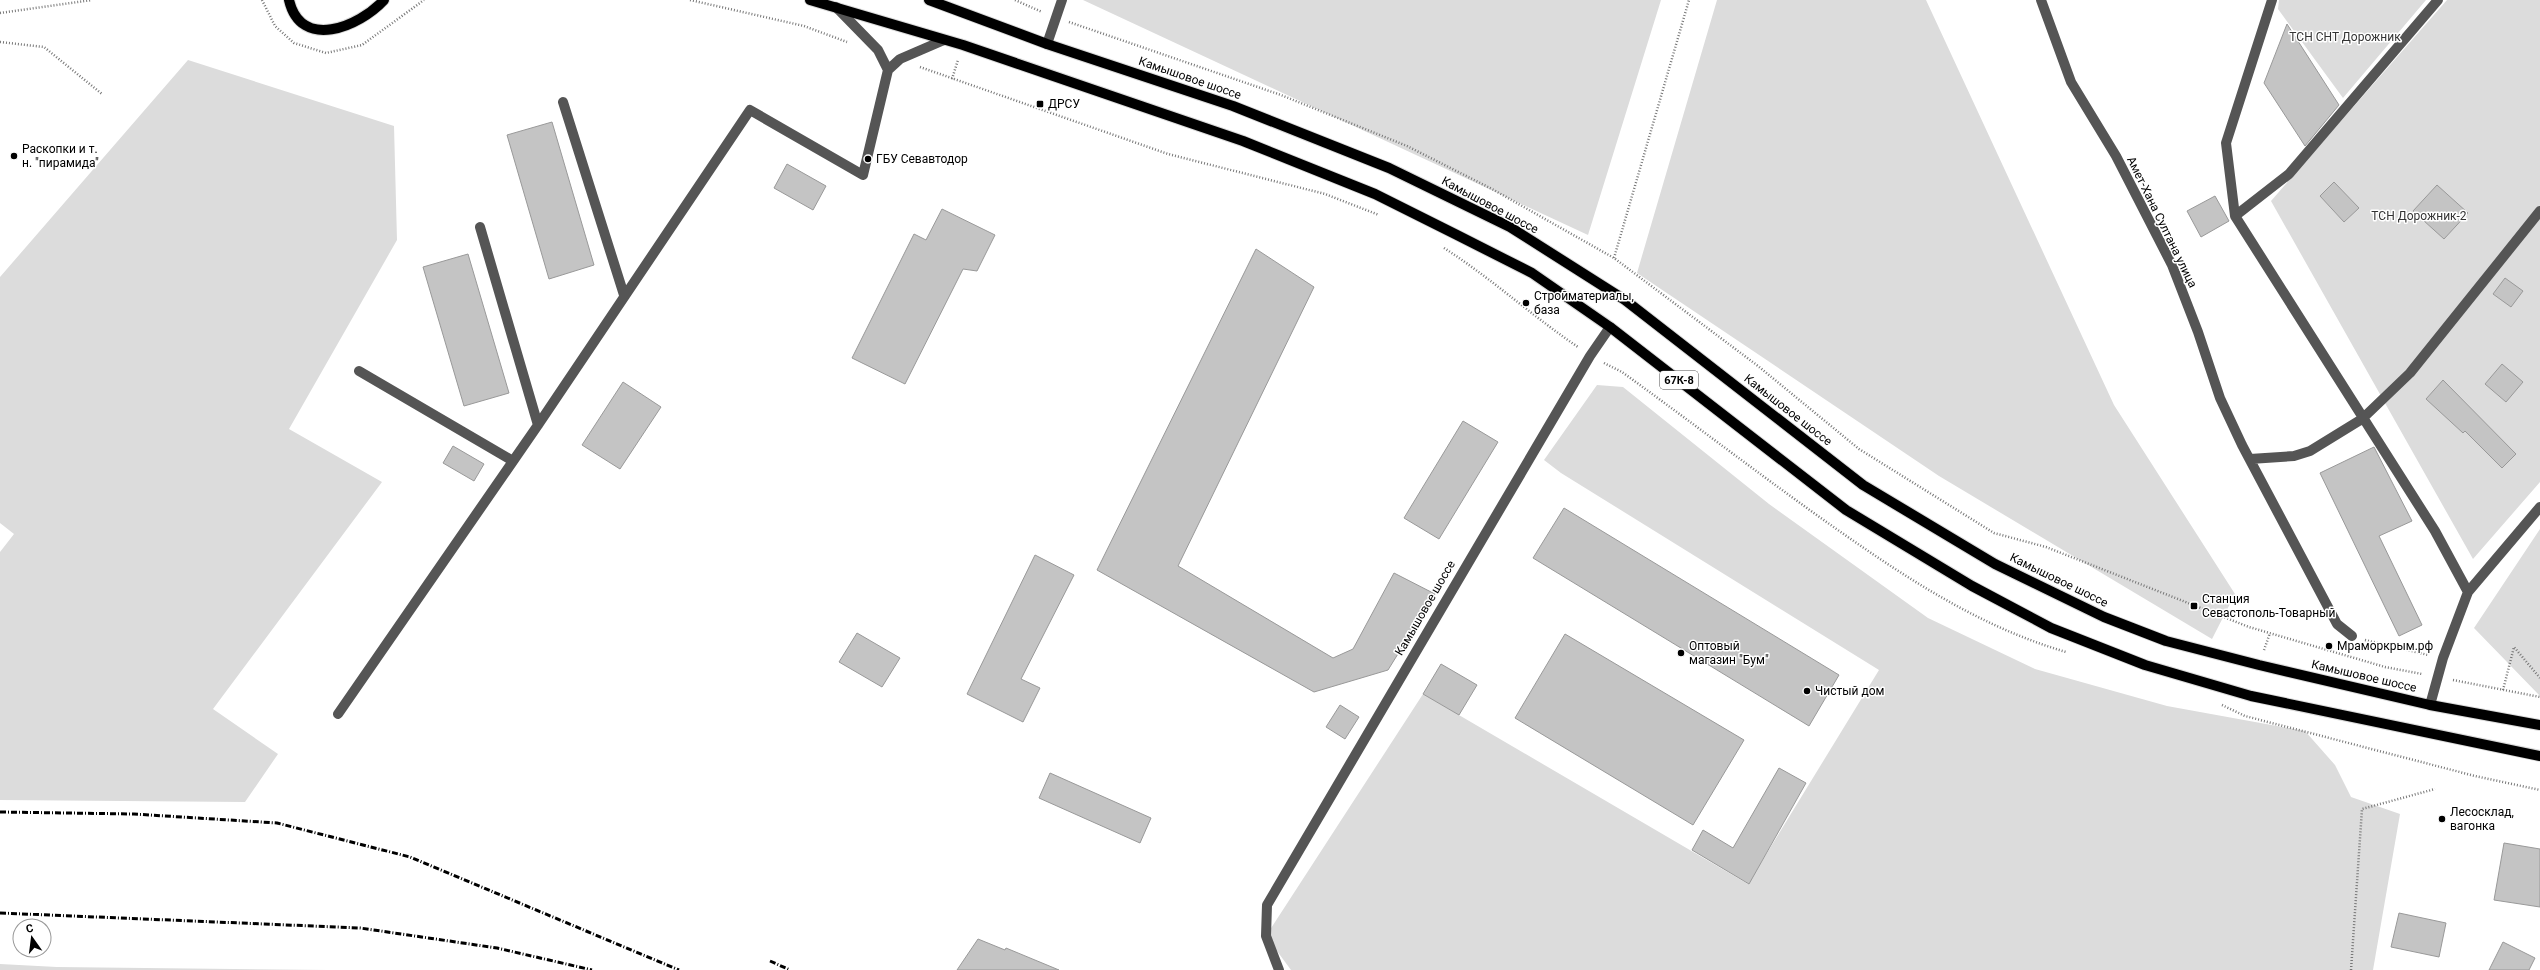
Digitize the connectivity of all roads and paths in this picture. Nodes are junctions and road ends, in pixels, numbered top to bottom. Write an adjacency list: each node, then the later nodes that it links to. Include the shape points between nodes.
1 (92, 0): 14 (path)
2 (289, 0): 3 (main road, via 296,15 305,25 317,29 349,26 362,19)
3 (384, 0)
4 (690, 0): 18 (path, via 804,26)
5 (810, 0): 13 (main road, 67К-8)
6 (929, 0): 19 (main road, Камышовое шоссе / 67К-8)
7 (1015, 0): 15 (path)
8 (1062, 0): 15 (street)
9 (1688, 0): 29 (path)
10 (2041, 0): 36 (street, Амет-Хана Султана улица, via 2071,82 2116,156 2172,266 2220,398)
11 (2272, 0): 26 (street, via 2226,143)
12 (2438, 0): 26 (street, via 2289,174)
13 (836, 7): 16 (main road, 67К-8); 21 (street, via 878,50)
14 (0, 13)
15 (1056, 18): 19 (street); 29 (path, via 1281,95 1407,146 1492,189)
16 (944, 40): 20 (street); 31 (main road, 67К-8, via 1243,141 1375,194 1532,273)
17 (0, 42): 22 (path, via 44,47)
18 (848, 42)
19 (1047, 44): 46 (main road, Камышовое шоссе / 67К-8, via 1240,109 1389,168 1510,227 1625,300 1863,485 1994,564 2104,617 2166,641 2259,666)
20 (900, 59): 21 (street); 25 (path, via 1168,154 1325,194)
21 (888, 70): 30 (street, via 863,175 750,110)
22 (102, 94)
23 (563, 102): 30 (street)
24 (2540, 211): 34 (street, via 2410,373)
25 (1380, 216)
26 (2234, 216): 34 (street)
27 (480, 227): 35 (street)
28 (1441, 246): 32 (path, via 1479,270 1543,323)
29 (1614, 258): 42 (path, via 1758,366 1859,449 1994,533 2046,547 2249,627 2385,668)
30 (624, 295): 35 (street)
31 (1610, 327): 32 (street, Камышовое шоссе); 49 (main road, 67К-8, via 1846,510 1972,586 2051,628 2145,665 2251,696)
32 (1590, 356): 53 (street, Камышовое шоссе, via 1267,905 1266,936)
33 (359, 371): 37 (street)
34 (2362, 419): 36 (street, via 2310,451 2294,456); 39 (street, via 2435,531)
35 (538, 425): 37 (street)
36 (2250, 460): 40 (street, Амет-Хана Султана улица, via 2337,624)
37 (513, 461): 47 (street)
38 (2540, 507): 39 (street)
39 (2468, 592): 41 (street)
40 (2352, 636): 41 (path)
41 (2443, 658): 42 (street)
42 (2436, 677): 44 (path); 46 (street)
43 (2540, 678): 44 (path, via 2514,648)
44 (2503, 690): 45 (path)
45 (2540, 697)
46 (2430, 705): 48 (main road, Камышовое шоссе / 67К-8)
47 (338, 714)
48 (2540, 725)
49 (2540, 756)
50 (2442, 767): 52 (path)
51 (2435, 789): 54 (path, via 2362,809)
52 (2540, 790)
53 (1279, 970)
54 (2351, 970)

